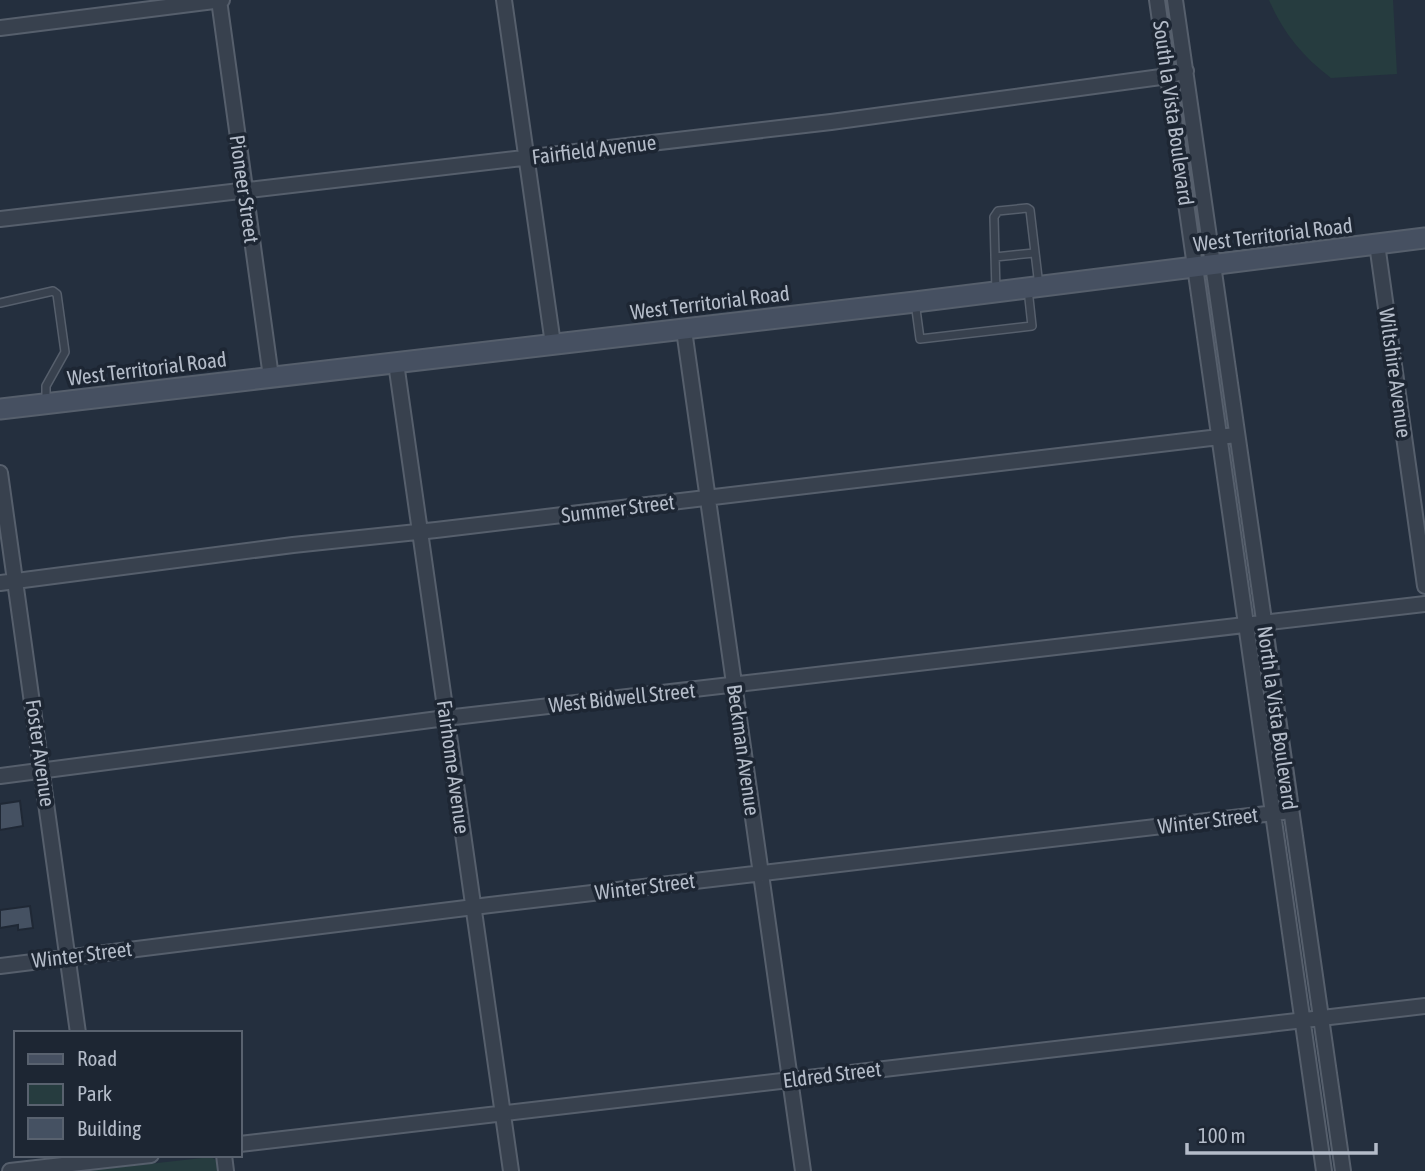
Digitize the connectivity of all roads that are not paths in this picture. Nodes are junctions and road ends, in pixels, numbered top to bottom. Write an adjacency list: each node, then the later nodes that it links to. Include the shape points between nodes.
1 (221, 0): 5 (street); 9 (street, Pioneer Street)
2 (504, 0): 8 (street)
3 (1157, 0): 7 (street, South la Vista Boulevard)
4 (1175, 0): 6 (street, South la Vista Boulevard)
5 (0, 28)
6 (1186, 71): 7 (street, Fairfield Avenue); 15 (street, South la Vista Boulevard)
7 (1168, 76): 8 (street, Fairfield Avenue); 15 (street, South la Vista Boulevard)
8 (527, 158): 9 (street, Fairfield Avenue); 21 (street)
9 (244, 189): 10 (street, Fairfield Avenue); 23 (street, Pioneer Street)
10 (0, 219)
11 (1425, 238): 12 (street, West Territorial Road)
12 (1377, 244): 15 (street, West Territorial Road); 33 (street, Wiltshire Avenue)
13 (1034, 253): 14 (lane); 14 (lane, via 1027,208 999,211 994,216); 16 (lane)
14 (995, 257): 17 (lane)
15 (1204, 266): 16 (street, West Territorial Road); 26 (street, North la Vista Boulevard); 27 (street, North la Vista Boulevard)
16 (1033, 287): 17 (street, West Territorial Road); 18 (lane, via 1032,327 920,340)
17 (996, 292): 18 (street, West Territorial Road)
18 (915, 302): 20 (street, West Territorial Road)
19 (0, 303): 24 (lane, via 53,291 57,294 65,352 46,386)
20 (684, 330): 21 (street, West Territorial Road); 29 (street, Beckman Avenue)
21 (552, 344): 22 (street, West Territorial Road)
22 (396, 363): 23 (street, West Territorial Road); 30 (street, Fairhome Avenue)
23 (271, 377): 24 (street, West Territorial Road)
24 (46, 403): 25 (street, West Territorial Road)
25 (0, 409)
26 (1236, 435): 27 (street, Summer Street); 35 (street, North la Vista Boulevard)
27 (1218, 438): 29 (street, Summer Street); 36 (street, North la Vista Boulevard)
28 (0, 473): 31 (street, Foster Avenue)
29 (706, 499): 30 (street, Summer Street); 37 (street, Beckman Avenue)
30 (419, 532): 31 (street, Summer Street); 38 (street, Fairhome Avenue)
31 (16, 581): 32 (street, Summer Street); 39 (street, Foster Avenue)
32 (0, 583)
33 (1425, 586)
34 (1425, 604): 35 (street)
35 (1263, 623): 36 (street, West Bidwell Street); 41 (street, North la Vista Boulevard)
36 (1245, 625): 37 (street, West Bidwell Street); 42 (street, North la Vista Boulevard)
37 (734, 686): 38 (street, West Bidwell Street); 43 (street, Beckman Avenue)
38 (446, 718): 39 (street, West Bidwell Street); 44 (street, Fairhome Avenue)
39 (42, 770): 40 (street, West Bidwell Street); 45 (street, Foster Avenue)
40 (0, 776)
41 (1291, 811): 42 (street, Winter Street); 48 (street, North la Vista Boulevard)
42 (1273, 813): 43 (street, Winter Street); 49 (street, North la Vista Boulevard)
43 (760, 873): 44 (street, Winter Street); 51 (street, Beckman Avenue)
44 (473, 907): 45 (street, Winter Street); 52 (street, Fairhome Avenue)
45 (68, 956): 46 (street, Winter Street); 50 (street, Foster Avenue)
46 (0, 966)
47 (1425, 1006): 48 (street, Eldred Street)
48 (1322, 1018): 49 (street, Eldred Street); 60 (street, North la Vista Boulevard)
49 (1303, 1020): 51 (street, Eldred Street); 59 (street, North la Vista Boulevard)
50 (78, 1031)
51 (790, 1080): 52 (street, Eldred Street); 58 (street, Beckman Avenue)
52 (503, 1113): 53 (street, Eldred Street); 57 (street, Fairhome Avenue)
53 (242, 1144)
54 (123, 1157): 55 (street)
55 (95, 1159): 56 (street)
56 (10, 1171)
57 (511, 1171)
58 (803, 1171)
59 (1324, 1171)
60 (1343, 1171)

